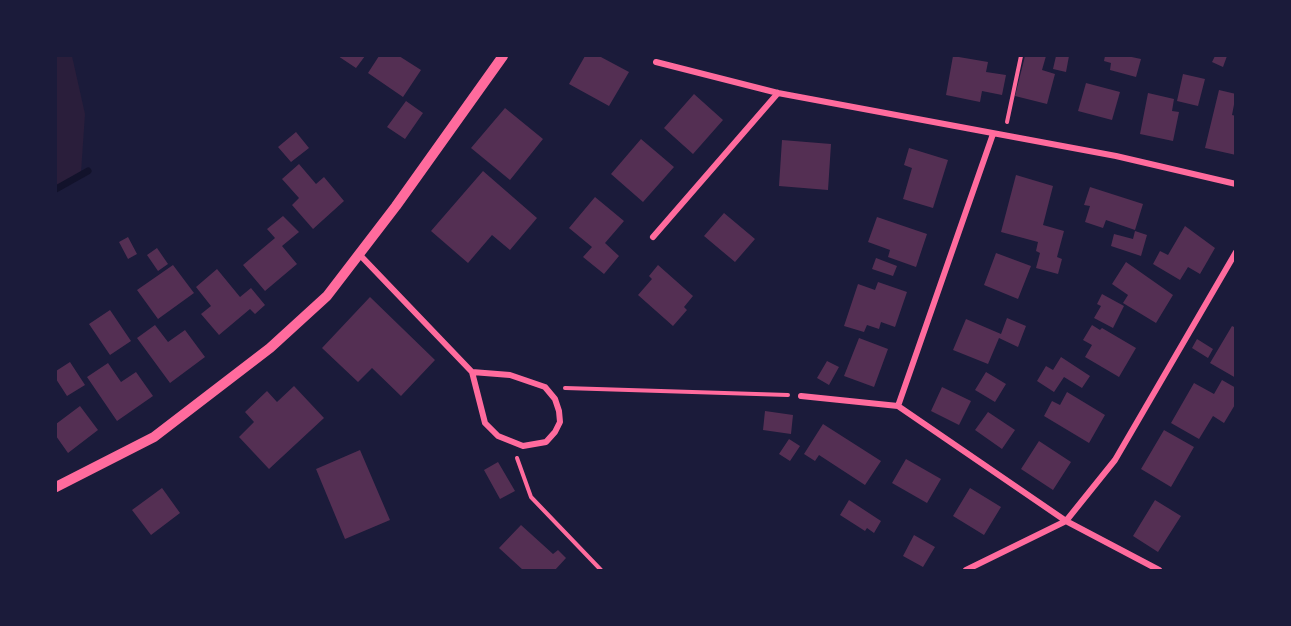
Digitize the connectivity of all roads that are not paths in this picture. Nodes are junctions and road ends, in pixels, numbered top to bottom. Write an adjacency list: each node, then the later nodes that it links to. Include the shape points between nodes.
1 (503, 56): 8 (street)
2 (656, 62): 3 (street)
3 (778, 93): 4 (street); 6 (street)
4 (993, 134): 5 (street, via 1116,156); 11 (street)
5 (1236, 184)
6 (653, 237)
7 (1236, 252): 13 (street, via 1115,460)
8 (359, 253): 9 (street); 12 (street, via 327,296 270,348 154,437)
9 (472, 372): 9 (street, via 485,423 498,436 511,443 535,445 546,442 555,432 560,422 559,411 545,387 510,375)
10 (801, 396): 11 (street)
11 (898, 406): 13 (street)
12 (56, 487)
13 (1066, 521): 14 (street); 15 (street)
14 (966, 570)
15 (1159, 570)

